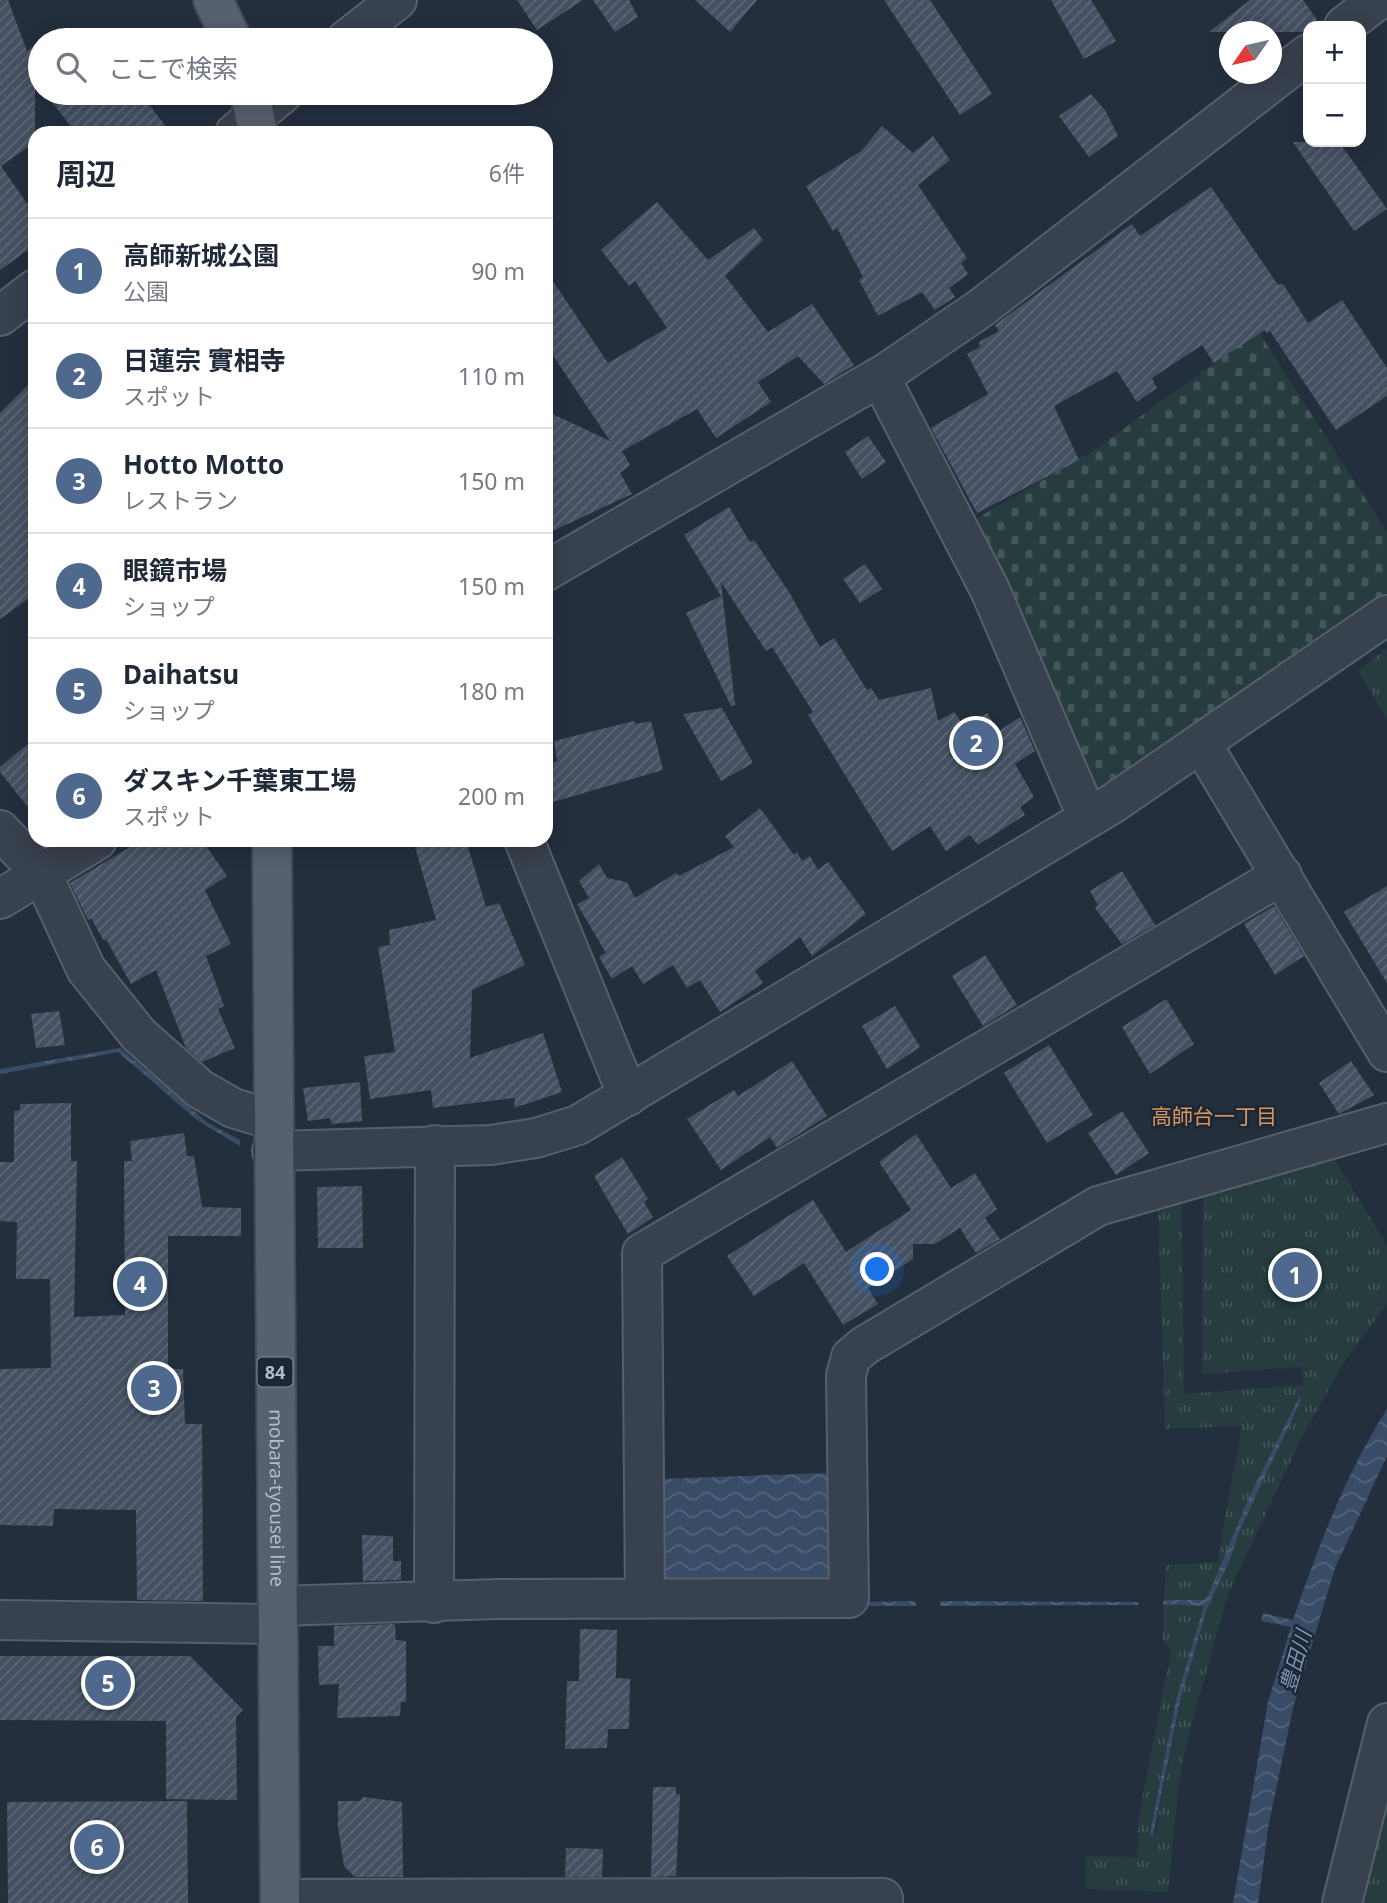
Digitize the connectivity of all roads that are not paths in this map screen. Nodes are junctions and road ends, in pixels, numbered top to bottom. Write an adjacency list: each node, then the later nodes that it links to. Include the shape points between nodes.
1 (213, 0): 5 (main road)
2 (397, 0): 6 (street)
3 (1378, 0): 4 (street)
4 (1351, 21)
5 (226, 28)
6 (361, 28)
7 (1303, 58): 10 (street, via 981,308)
8 (28, 294): 9 (street)
9 (0, 316)
10 (880, 377): 11 (street); 14 (street, via 990,590)
11 (553, 567)
12 (1387, 615): 13 (street)
13 (1201, 743): 14 (street); 20 (street)
14 (1088, 818): 23 (street)
15 (0, 830): 19 (street)
16 (86, 847): 19 (street)
17 (272, 847): 25 (main road, mobara-tyousei line / 84)
18 (527, 847): 23 (street)
19 (42, 874): 21 (street); 25 (street, via 86,969 139,1035 200,1089)
20 (1282, 875): 22 (street); 27 (street, via 642,1253)
21 (0, 899)
22 (1387, 1052)
23 (628, 1096): 26 (street, via 578,1125 536,1138 491,1145)
24 (1387, 1124): 27 (street, via 1098,1206 851,1357 846,1375 849,1598)
25 (272, 1136): 26 (street); 29 (main road, mobara-tyousei line / 84)
26 (435, 1145): 28 (street)
27 (645, 1599): 28 (street)
28 (434, 1603): 29 (street)
29 (277, 1615): 30 (street); 32 (main road, mobara-tyousei line / 84)
30 (0, 1620)
31 (1386, 1738): 34 (street)
32 (280, 1901): 33 (street, via 883,1898)
33 (883, 1903)
34 (1342, 1903)

